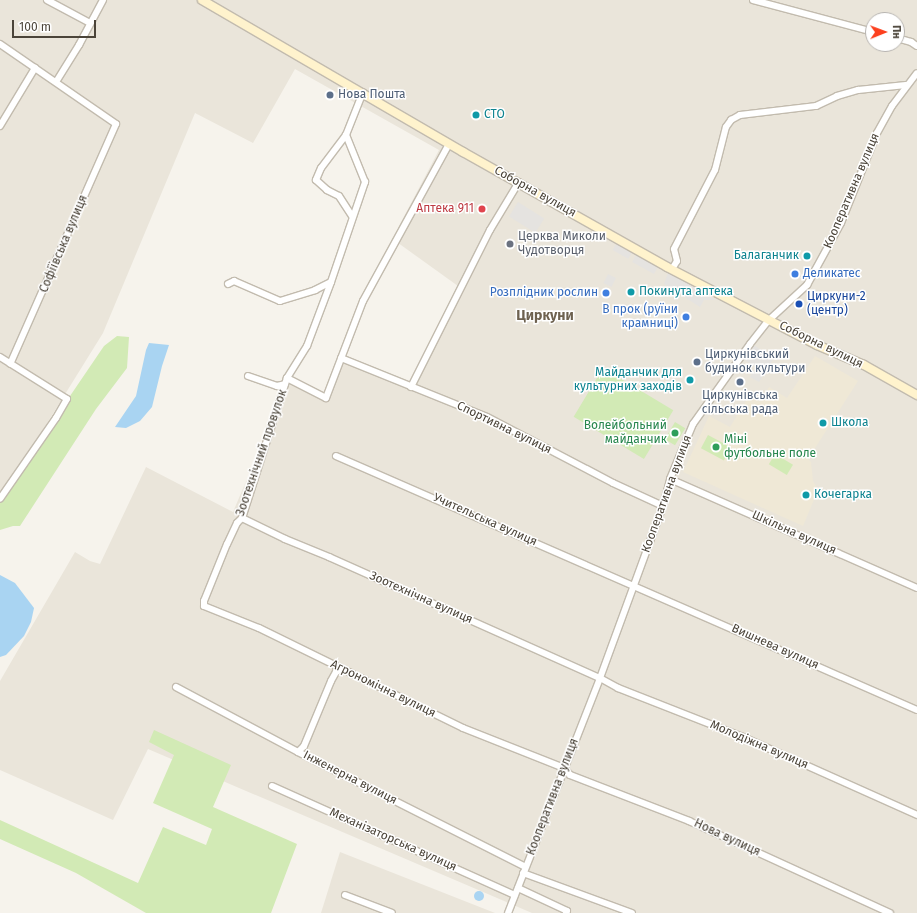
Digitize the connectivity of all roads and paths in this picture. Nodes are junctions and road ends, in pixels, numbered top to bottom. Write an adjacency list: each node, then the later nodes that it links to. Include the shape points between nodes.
1 (47, 0): 5 (street)
2 (103, 0): 5 (street)
3 (202, 0): 14 (street, Соборна вулиця)
4 (753, 0): 6 (street)
5 (90, 23): 12 (street)
6 (865, 30)
7 (905, 40): 9 (street)
8 (0, 44): 10 (street)
9 (917, 46)
10 (35, 68): 12 (street); 15 (street)
11 (917, 73): 13 (street, Кооперативна вулиця)
12 (56, 82): 26 (street, Софіївська вулиця, via 60,88 116,124)
13 (906, 85): 20 (street, via 858,90 816,106 740,115 731,120 726,127 715,170 674,249 677,261); 23 (street, Кооперативна вулиця, via 877,133 841,223 824,257 807,285)
14 (363, 92): 16 (street); 17 (street, Соборна вулиця)
15 (0, 126)
16 (346, 135): 19 (street, via 365,182); 19 (street, via 320,168 316,180 339,196)
17 (449, 144): 18 (street, Соборна вулиця); 25 (street, Зоотехнічний провулок, via 363,301)
18 (519, 182): 20 (street, Соборна вулиця); 29 (street, via 490,230)
19 (352, 216): 21 (street)
20 (672, 269): 23 (street, Соборна вулиця)
21 (331, 282): 22 (street, via 280,301 234,281); 28 (street, via 307,346)
22 (228, 284)
23 (769, 320): 30 (street, Соборна вулиця, via 817,345 864,365); 32 (street, Кооперативна вулиця, via 693,424)
24 (0, 357): 26 (street)
25 (341, 358): 28 (street, Зоотехнічний провулок, via 326,398); 29 (street, Спортивна вулиця)
26 (10, 364): 33 (street, via 67,399)
27 (248, 376): 28 (street, via 277,386)
28 (286, 381): 35 (street, Зоотехнічний провулок)
29 (411, 387): 34 (street, Спортивна вулиця, via 487,417 613,483)
30 (917, 395)
31 (336, 456): 36 (street, Учительська вулиця)
32 (670, 479): 34 (street, Кооперативна вулиця); 37 (street, Шкільна вулиця)
33 (0, 499)
34 (663, 506): 36 (street, Кооперативна вулиця)
35 (242, 518): 38 (street, Зоотехнічний провулок, via 227,544); 40 (street, Зоотехнічна вулиця)
36 (633, 585): 40 (street, Кооперативна вулиця); 42 (street, Вишнева вулиця)
37 (917, 588)
38 (204, 606): 39 (street, Агрономічна вулиця, via 259,628)
39 (342, 669): 43 (street, via 336,672 331,681 304,746); 44 (street, Агрономічна вулиця, via 463,728)
40 (600, 678): 44 (street, Кооперативна вулиця); 46 (street, Молодіжна вулиця, via 618,688 743,737)
41 (176, 687): 43 (street, Інженерна вулиця)
42 (917, 710)
43 (298, 752): 47 (street, Інженерна вулиця)
44 (564, 768): 47 (street, Кооперативна вулиця); 55 (street, Нова вулиця, via 570,775 689,821)
45 (272, 786): 49 (street, Механізаторська вулиця)
46 (917, 815)
47 (524, 870): 48 (street, Кооперативна вулиця); 54 (street, Інженерна вулиця)
48 (518, 888): 49 (street, Кооперативна вулиця); 53 (street, via 567,911)
49 (515, 894): 52 (street, Кооперативна вулиця)
50 (345, 895): 51 (street)
51 (392, 913)
52 (508, 913)
53 (566, 913)
54 (632, 913)
55 (890, 913)

